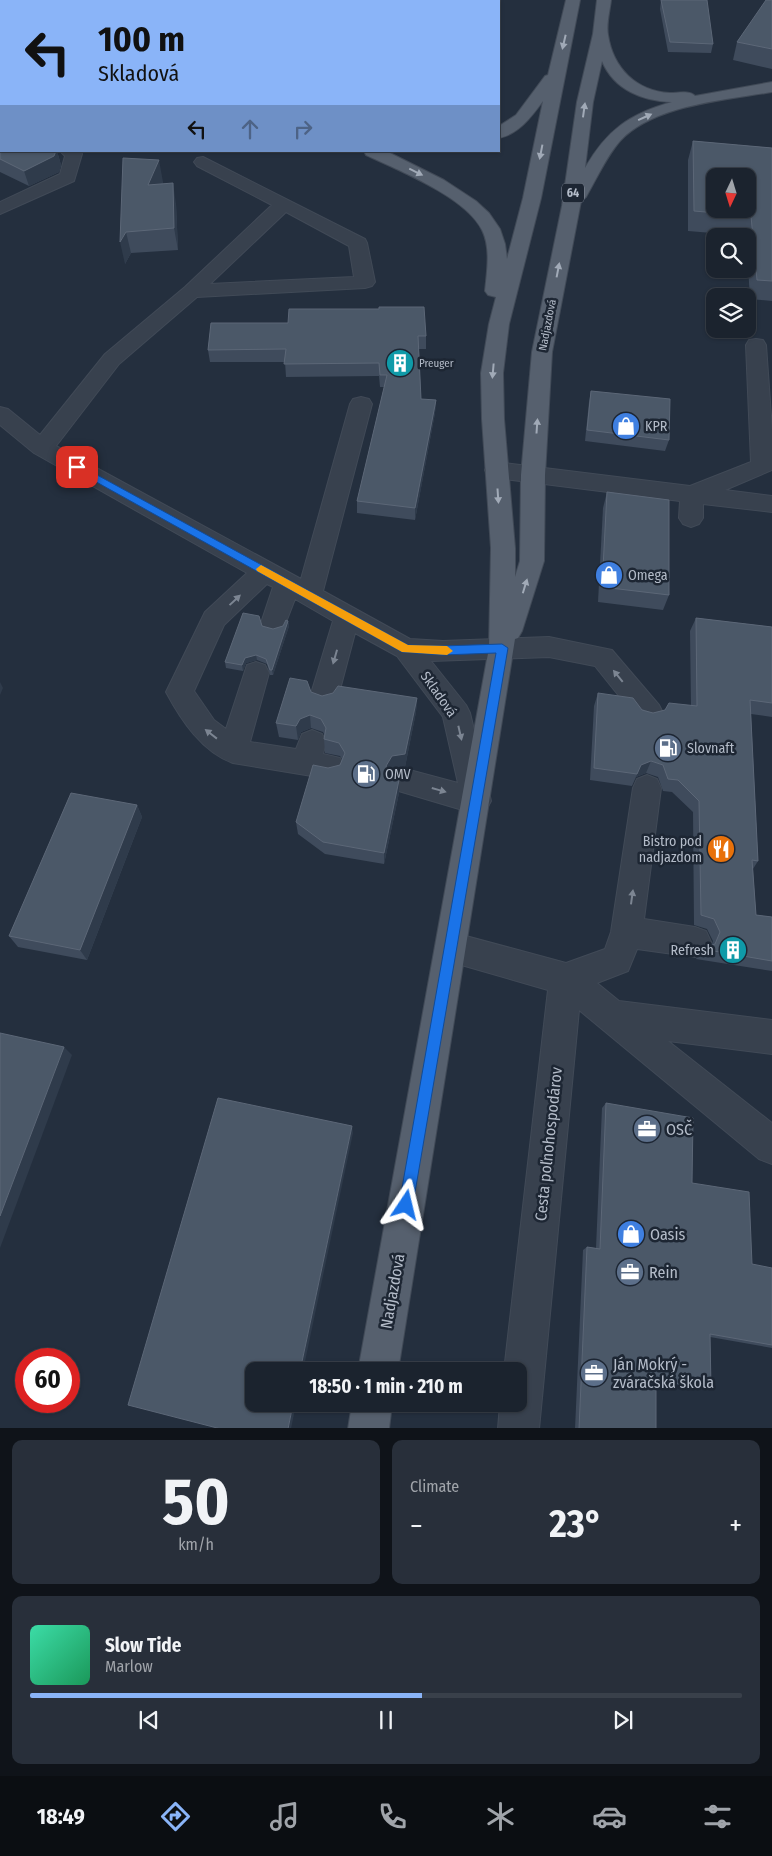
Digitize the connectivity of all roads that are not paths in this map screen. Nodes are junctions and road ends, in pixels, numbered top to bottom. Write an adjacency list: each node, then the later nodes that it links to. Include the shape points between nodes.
1 (573, 0): 4 (main road, Nadjazdová / 64, one-way to 4)
2 (604, 0): 3 (main road, Nadjazdová)
3 (600, 34): 6 (main road, via 613,69 625,83 638,91 684,98); 12 (main road, Nadjazdová / 64, one-way to 3, via 585,102)
4 (557, 70): 7 (main road, via 522,118); 15 (main road, Nadjazdová / 64, one-way to 15, via 532,198)
5 (772, 86): 6 (main road)
6 (737, 94): 12 (main road, one-way to 6, via 606,149 630,125 672,108)
7 (500, 132)
8 (70, 152): 13 (street, via 74,154 68,177)
9 (374, 152): 15 (main road, one-way to 15, via 421,173 455,194 484,220 492,235 498,265 495,295)
10 (203, 162): 11 (street)
11 (284, 204): 14 (street); 14 (street, via 358,243 365,282)
12 (571, 206): 21 (main road, Nadjazdová / 64, one-way to 12, via 542,352)
13 (0, 209)
14 (192, 291): 19 (street, via 112,359)
15 (499, 324): 20 (main road, Nadjazdová / 64, one-way to 20, via 492,373)
16 (756, 345): 22 (street, via 763,466)
17 (360, 404): 25 (street)
18 (0, 414): 19 (street, Skladová)
19 (42, 448): 25 (street, Skladová)
20 (496, 470): 21 (street); 28 (main road, Nadjazdová / 64, one-way to 28, via 502,548)
21 (533, 474): 22 (street); 28 (main road, Nadjazdová / 64, one-way to 21, via 532,561)
22 (692, 494): 23 (street); 24 (street)
23 (772, 504)
24 (691, 518)
25 (287, 584): 26 (street, Skladová); 27 (street); 33 (street, one-way to 25, via 204,728 180,692 214,618)
26 (347, 616): 29 (street, Skladová); 31 (street, one-way to 31)
27 (274, 624)
28 (502, 648): 29 (street, Skladová); 32 (street, Skladová, one-way to 28, via 603,657 549,647); 37 (main road, Nadjazdová / 64)
29 (406, 649): 37 (street, Skladová, one-way to 37, via 456,713)
30 (256, 673): 33 (street)
31 (324, 698)
32 (649, 713)
33 (233, 752): 34 (street)
34 (316, 758)
35 (402, 780): 37 (street, one-way to 37)
36 (647, 788): 38 (street, one-way to 36)
37 (476, 801): 40 (main road, Nadjazdová / 64)
38 (626, 932): 39 (street); 41 (street, via 617,960)
39 (695, 942)
40 (451, 947): 41 (street); 45 (main road, Nadjazdová / 64)
41 (566, 979): 42 (street); 48 (street, Cesta poľnohospodárov)
42 (614, 1017): 43 (street); 44 (street)
43 (772, 1038)
44 (772, 1146)
45 (380, 1362)
46 (371, 1412): 47 (main road)
47 (368, 1428)
48 (518, 1428)

